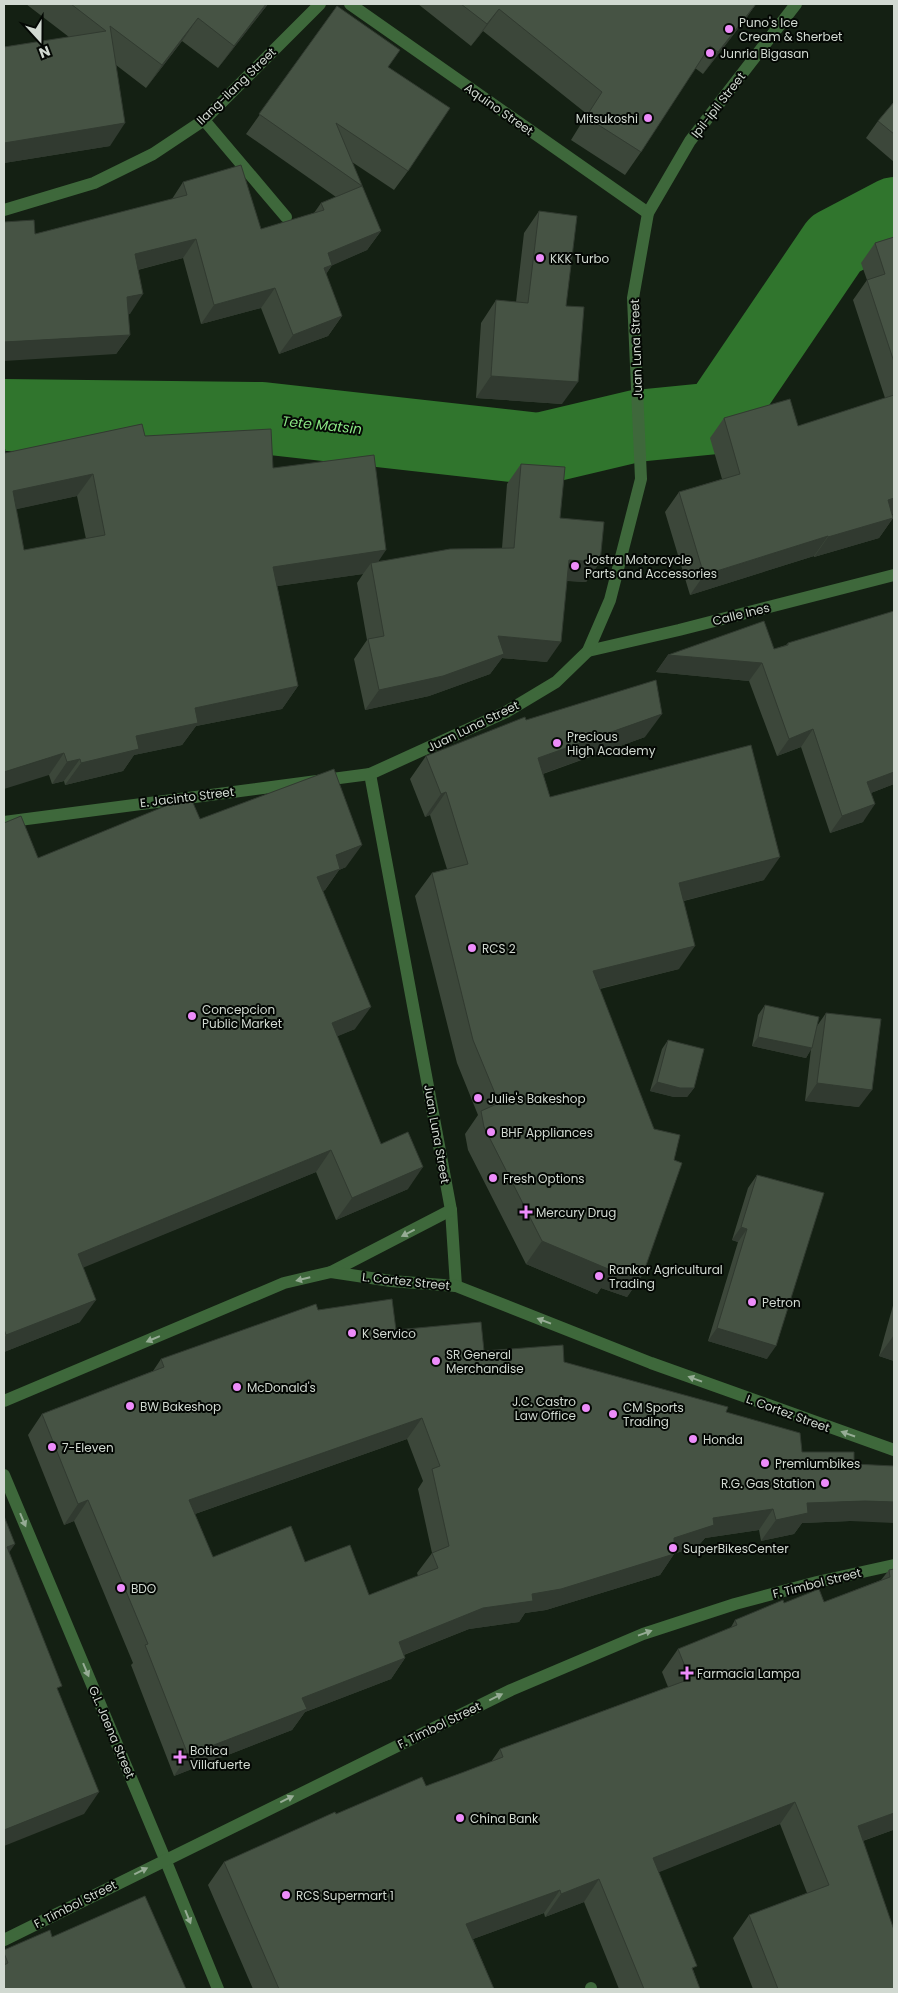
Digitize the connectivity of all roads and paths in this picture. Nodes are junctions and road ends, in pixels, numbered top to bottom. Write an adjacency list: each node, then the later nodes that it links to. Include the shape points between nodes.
1 (320, 4): 4 (street, Ilang-ilang Street)
2 (350, 4): 6 (street, Aquino Street)
3 (796, 4): 6 (street, Ipil-ipil Street, via 690,141)
4 (204, 120): 5 (street, Ilang-ilang Street, via 153,154 94,183); 7 (street)
5 (4, 210)
6 (648, 213): 9 (street, Juan Luna Street, via 633,298 642,479 610,600)
7 (286, 217)
8 (894, 575): 9 (street, Calle Ines)
9 (588, 651): 10 (street, Juan Luna Street, via 556,682 506,712)
10 (370, 774): 11 (street, E. Jacinto Street); 12 (street, Juan Luna Street)
11 (4, 822)
12 (451, 1210): 13 (street, one-way to 13); 14 (street, Juan Luna Street)
13 (331, 1272): 14 (street, L. Cortez Street); 15 (street, L. Cortez Street, one-way to 15, via 284,1283)
14 (456, 1286): 16 (street, L. Cortez Street, one-way to 14, via 662,1367)
15 (4, 1401)
16 (894, 1450)
17 (4, 1475): 19 (street, G.L. Jaena Street, one-way to 19)
18 (894, 1565): 19 (street, F. Timbol Street, one-way to 18, via 511,1690 643,1634 735,1604)
19 (165, 1859): 20 (street, F. Timbol Street, one-way to 19); 21 (street, G.L. Jaena Street, one-way to 21)
20 (4, 1940)
21 (218, 1989)

